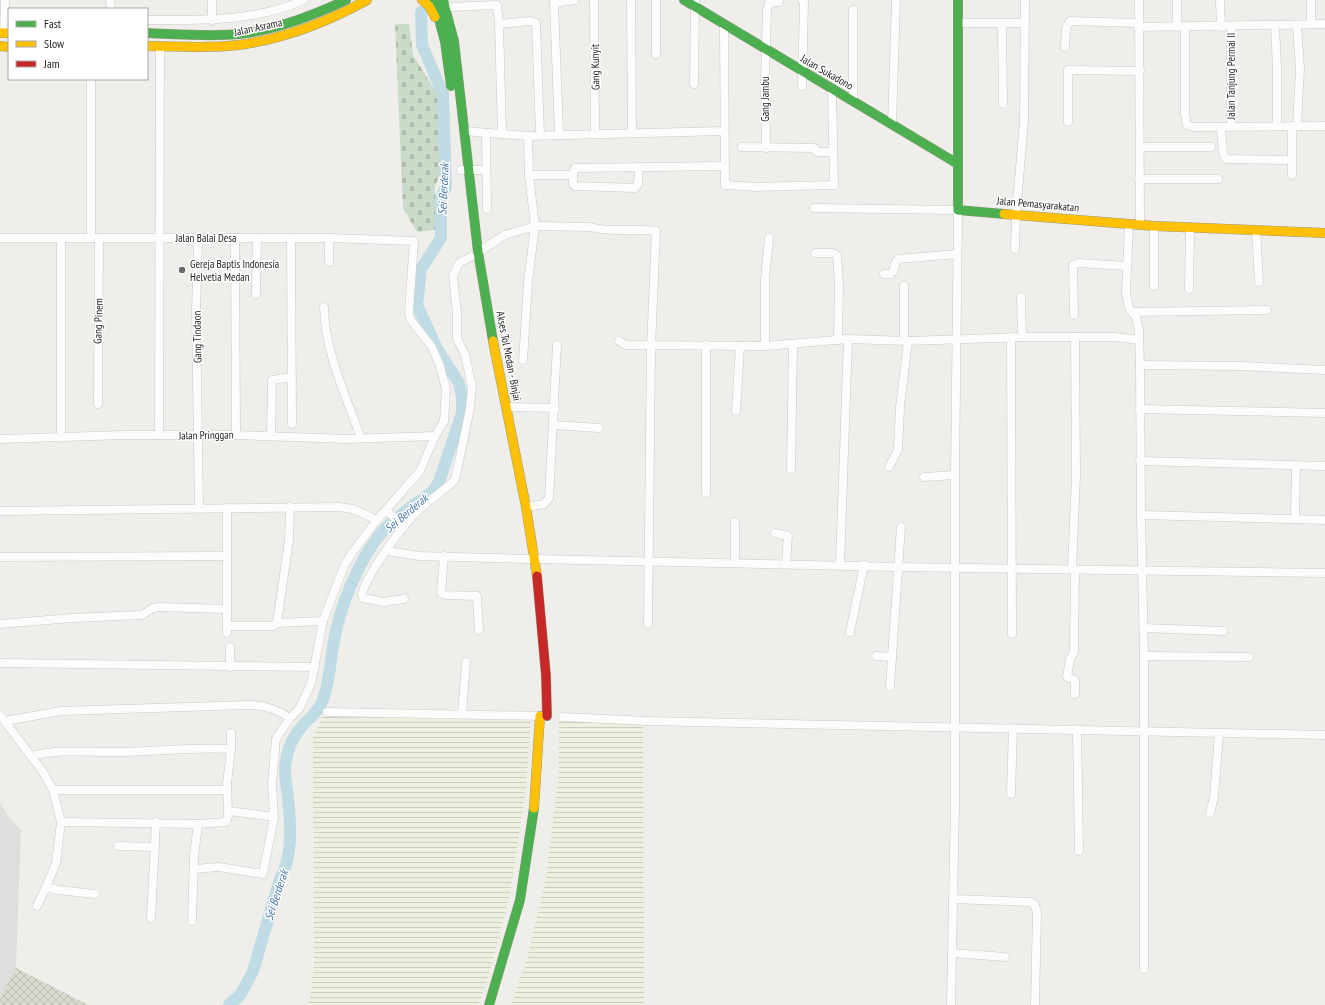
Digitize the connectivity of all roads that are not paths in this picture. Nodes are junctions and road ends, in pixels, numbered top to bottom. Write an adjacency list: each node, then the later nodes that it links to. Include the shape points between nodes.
1 (5, 0): 26 (street)
2 (212, 0): 28 (street)
3 (304, 0): 28 (street, via 268,12)
4 (346, 0): 44 (main road, Jalan Asrama, via 309,17 239,34)
5 (367, 0): 47 (main road, Jalan Asrama, via 342,15 258,41 218,46)
6 (422, 0): 42 (main road, via 429,6)
7 (434, 0): 42 (main road, Akses Tol Medan - Binjai)
8 (443, 0): 45 (main road, Akses Tol Medan - Binjai)
9 (574, 0): 72 (street, via 554,3)
10 (594, 0): 68 (street, Gang Kunyit)
11 (631, 0): 69 (street)
12 (656, 0): 50 (street)
13 (684, 0): 24 (main road, Jalan Sukadono)
14 (802, 0): 51 (street)
15 (896, 0): 60 (street)
16 (958, 0): 31 (main road)
17 (1025, 0): 29 (street)
18 (1138, 0): 36 (street)
19 (1177, 0): 39 (street)
20 (1220, 0): 40 (street)
21 (1311, 0): 33 (street)
22 (779, 2): 49 (street, Gang Jambu, via 768,4)
23 (451, 3): 30 (street, via 495,4 498,7); 45 (main road)
24 (695, 3): 35 (main road, Jalan Sukadono); 54 (street)
25 (853, 10): 57 (street)
26 (5, 19): 43 (street)
27 (148, 20): 28 (street)
28 (212, 20)
29 (1024, 23): 32 (street); 94 (street, via 1024,121)
30 (499, 24): 71 (street); 73 (street, via 536,23)
31 (958, 24): 32 (street); 81 (main road)
32 (1002, 24): 58 (street)
33 (1311, 24): 34 (street); 38 (street)
34 (1325, 24)
35 (724, 25): 49 (main road, Jalan Sukadono); 67 (street)
36 (1138, 25): 39 (street); 48 (street, via 1070,21 1066,28); 52 (street)
37 (1275, 25): 38 (street); 41 (street); 62 (street)
38 (1297, 25): 63 (street, via 1300,69)
39 (1181, 27): 40 (street); 65 (street, via 1185,122 1193,127)
40 (1220, 27): 41 (street)
41 (1231, 27): 61 (street, Jalan Tanjung Permai II)
42 (442, 28): 84 (main road, Akses Tol Medan - Binjai)
43 (4, 33)
44 (148, 33)
45 (453, 35): 66 (main road, Akses Tol Medan - Binjai)
46 (148, 46): 47 (main road, Jalan Asrama)
47 (160, 46): 104 (street)
48 (1065, 47)
49 (766, 50): 51 (main road, Jalan Sukadono); 77 (street, Gang Jambu)
50 (656, 54)
51 (803, 71): 55 (street); 56 (main road, Jalan Sukadono)
52 (1140, 71): 59 (street, via 1068,70); 78 (street)
53 (91, 80): 103 (street, Gang Pinem)
54 (694, 84)
55 (802, 86)
56 (832, 89): 57 (main road, Jalan Sukadono); 79 (street)
57 (853, 101): 60 (main road, Jalan Sukadono)
58 (1003, 104)
59 (1068, 122)
60 (892, 124): 81 (main road, Jalan Sukadono)
61 (1231, 125): 62 (street); 65 (street)
62 (1276, 125): 63 (street)
63 (1294, 126): 64 (street); 80 (street)
64 (1325, 126)
65 (1221, 127): 80 (street, via 1223,153 1226,159)
66 (464, 131): 70 (street); 84 (main road, Akses Tol Medan - Binjai)
67 (724, 131): 69 (street); 82 (street)
68 (595, 133): 69 (street); 72 (street)
69 (632, 133)
70 (486, 134): 71 (street); 85 (street)
71 (502, 134): 74 (street)
72 (559, 134): 73 (street)
73 (540, 135): 74 (street)
74 (528, 136): 86 (street)
75 (742, 147): 77 (street)
76 (1211, 147): 78 (street)
77 (766, 148): 79 (street, via 814,148 816,152)
78 (1140, 148): 89 (street)
79 (833, 152): 82 (street, via 833,185 725,185)
80 (1292, 160): 88 (street)
81 (958, 164): 93 (main road)
82 (724, 166): 83 (street)
83 (639, 167): 87 (street, via 575,168); 87 (street, via 638,184 635,188 575,186)
84 (465, 170): 85 (street); 113 (main road, Akses Tol Medan - Binjai)
85 (486, 170): 92 (street)
86 (529, 175): 87 (street); 97 (street)
87 (573, 175)
88 (1292, 175)
89 (1139, 179): 90 (street); 96 (street)
90 (1218, 180)
91 (814, 208): 93 (street)
92 (487, 209)
93 (958, 210): 94 (main road, Jalan Pemasyarakatan); 115 (street)
94 (1016, 214): 95 (main road, Jalan Pemasyarakatan); 112 (street)
95 (1129, 224): 96 (main road, Jalan Pemasyarakatan); 117 (street)
96 (1140, 224): 98 (main road, Jalan Pemasyarakatan)
97 (535, 226): 113 (street, via 505,235); 139 (street, via 656,231); 144 (street, via 528,282)
98 (1154, 226): 99 (main road, Jalan Pemasyarakatan); 121 (street)
99 (1190, 227): 100 (main road, Jalan Pemasyarakatan); 122 (street)
100 (1256, 230): 101 (main road, Jalan Pemasyarakatan); 119 (street)
101 (1325, 233)
102 (0, 238): 111 (street, Jalan Balai Desa)
103 (95, 238): 104 (street, Jalan Balai Desa); 111 (street, Jalan Balai Desa); 148 (street, Gang Pinem)
104 (160, 238): 105 (street, Jalan Balai Desa); 157 (street)
105 (198, 238): 106 (street, Jalan Balai Desa); 158 (street, Gang Tindaon)
106 (235, 238): 107 (street, Jalan Balai Desa); 159 (street)
107 (257, 238): 108 (street, Jalan Balai Desa); 123 (street)
108 (291, 238): 109 (street, Jalan Balai Desa); 147 (street)
109 (329, 238): 116 (street); 161 (street, Jalan Balai Desa, via 412,240 414,243 410,319 432,347 446,389 444,421)
110 (769, 238): 143 (street, via 765,279)
111 (61, 239): 162 (street)
112 (1015, 249)
113 (474, 254): 149 (main road, Akses Tol Medan - Binjai); 165 (main road, Akses Tol Medan - Binjai); 185 (street, via 459,263 453,276 458,313 457,338 465,355 472,386 456,476 454,481)
114 (815, 254): 133 (street, via 833,252 837,255)
115 (958, 254): 118 (street, via 898,259 894,272); 131 (street)
116 (329, 262)
117 (1126, 266): 127 (street, via 1127,298); 128 (street, via 1079,263 1073,265)
118 (884, 274)
119 (1259, 282)
120 (904, 286): 137 (street)
121 (1154, 286)
122 (1189, 289)
123 (256, 294)
124 (1021, 297): 129 (street)
125 (324, 307): 163 (street, via 330,352)
126 (1267, 310): 127 (street)
127 (1133, 312): 135 (street, via 1139,330)
128 (1074, 315)
129 (1022, 336): 130 (street); 132 (street)
130 (1011, 337): 131 (street); 200 (street)
131 (957, 338): 137 (street); 171 (street)
132 (1075, 338): 135 (street, via 1115,337); 201 (street)
133 (838, 340): 134 (street); 141 (street)
134 (848, 340): 137 (street); 196 (street)
135 (1139, 340): 145 (street)
136 (619, 341): 139 (street, via 626,345)
137 (906, 341): 169 (street, via 898,450)
138 (557, 345): 150 (street)
139 (652, 345): 140 (street); 193 (street)
140 (706, 345): 142 (street); 173 (street)
141 (793, 345): 143 (street); 170 (street)
142 (740, 346): 143 (street); 152 (street)
143 (765, 346)
144 (524, 360)
145 (1140, 365): 146 (street); 151 (street)
146 (1325, 370)
147 (292, 377): 154 (street); 160 (street, via 272,380)
148 (98, 404)
149 (506, 407): 150 (street); 165 (main road, Akses Tol Medan - Binjai)
150 (555, 408): 155 (street)
151 (1139, 409): 153 (street); 166 (street)
152 (736, 411)
153 (1325, 413)
154 (292, 424)
155 (554, 425): 156 (street); 175 (street, via 548,501)
156 (599, 428)
157 (159, 435): 158 (street, Jalan Pringgan); 162 (street, Jalan Pringgan)
158 (198, 435): 159 (street, Jalan Pringgan); 176 (street, Gang Tindaon)
159 (236, 435): 160 (street, Jalan Pringgan)
160 (271, 436): 163 (street, Jalan Pringgan)
161 (435, 436): 163 (street, Jalan Pringgan); 179 (street, via 420,471)
162 (61, 438): 164 (street, Jalan Pringgan)
163 (361, 438)
164 (0, 439)
165 (513, 458): 175 (main road, Akses Tol Medan - Binjai); 192 (main road, Akses Tol Medan - Binjai)
166 (1140, 461): 167 (street); 180 (street)
167 (1296, 466): 168 (street); 181 (street)
168 (1325, 466)
169 (889, 467)
170 (791, 469)
171 (955, 475): 172 (street); 199 (street)
172 (924, 477)
173 (706, 493)
174 (290, 507): 177 (street); 182 (street, via 348,508); 207 (street, via 289,540)
175 (526, 507): 192 (main road, Akses Tol Medan - Binjai)
176 (199, 508): 177 (street); 178 (street)
177 (227, 508): 189 (street)
178 (0, 510)
179 (387, 511): 182 (street); 185 (street)
180 (1140, 516): 181 (street); 202 (street)
181 (1295, 518): 183 (street)
182 (377, 520): 206 (street, via 344,566)
183 (1325, 520)
184 (735, 522): 194 (street)
185 (403, 526): 188 (street)
186 (901, 528): 198 (street)
187 (775, 533): 195 (street, via 788,536)
188 (387, 551): 190 (street, via 419,556); 204 (street, via 370,575 363,598 383,602)
189 (226, 556): 191 (street); 205 (street)
190 (444, 556): 192 (street); 211 (street, via 441,592 446,595 477,596)
191 (0, 557)
192 (532, 559): 193 (street); 228 (main road, Akses Tol Medan - Binjai, via 540,624)
193 (649, 561): 194 (street); 209 (street)
194 (735, 563): 195 (street)
195 (786, 563): 196 (street)
196 (840, 564): 197 (street)
197 (864, 565): 198 (street); 213 (street)
198 (898, 567): 199 (street); 218 (street)
199 (956, 567): 200 (street); 232 (street)
200 (1011, 568): 201 (street); 214 (street)
201 (1074, 569): 202 (street); 225 (street, via 1074,652 1070,659 1068,677 1075,681)
202 (1142, 570): 203 (street); 210 (street)
203 (1325, 573)
204 (404, 599)
205 (227, 609): 207 (street, via 227,630 273,626); 208 (street, via 158,607 142,615)
206 (323, 621): 207 (street); 223 (street)
207 (277, 623)
208 (0, 624)
209 (648, 624)
210 (1144, 628): 212 (street); 217 (street)
211 (479, 630)
212 (1223, 631)
213 (850, 632)
214 (1012, 634)
215 (230, 647): 222 (street)
216 (876, 656): 218 (street)
217 (1144, 656): 219 (street); 235 (street)
218 (892, 657): 224 (street)
219 (1249, 657)
220 (466, 662): 227 (street)
221 (0, 663): 222 (street)
222 (230, 667): 223 (street)
223 (315, 667): 231 (street, via 306,697)
224 (890, 687)
225 (1075, 694)
226 (327, 712): 227 (street)
227 (462, 714): 228 (street)
228 (543, 716): 263 (main road, via 523,880 513,926); 264 (main road, via 545,764 533,864 515,948)
229 (563, 717): 232 (street)
230 (3, 718): 231 (street, via 62,711 249,705 279,710); 240 (street)
231 (290, 718): 246 (street, via 276,739 273,754)
232 (954, 727): 233 (street); 256 (street)
233 (1013, 728): 234 (street); 243 (street)
234 (1076, 729): 235 (street); 252 (street)
235 (1143, 731): 237 (street); 262 (street)
236 (231, 733): 239 (street)
237 (1219, 734): 238 (street); 245 (street, via 1214,797)
238 (1325, 735)
239 (231, 749): 240 (street, via 128,752 73,750 44,752); 242 (street)
240 (31, 756): 241 (street)
241 (53, 790): 242 (street); 247 (street)
242 (227, 790): 244 (street)
243 (1011, 794)
244 (228, 812): 246 (street); 249 (street, via 226,822)
245 (1210, 813)
246 (274, 817): 253 (street, via 263,874 219,867)
247 (61, 822): 248 (street); 254 (street, via 56,863)
248 (156, 822): 249 (street); 251 (street)
249 (198, 824): 253 (street)
250 (118, 846): 251 (street)
251 (155, 847): 258 (street)
252 (1078, 851)
253 (194, 869): 259 (street)
254 (46, 887): 255 (street); 257 (street)
255 (96, 894)
256 (953, 899): 260 (street); 266 (street, via 1031,902 1035,905)
257 (36, 906)
258 (151, 918)
259 (192, 921)
260 (952, 953): 261 (street); 265 (street)
261 (1005, 957)
262 (1144, 969)
263 (489, 1005)
264 (496, 1005)
265 (951, 1005)
266 (1036, 1005)

